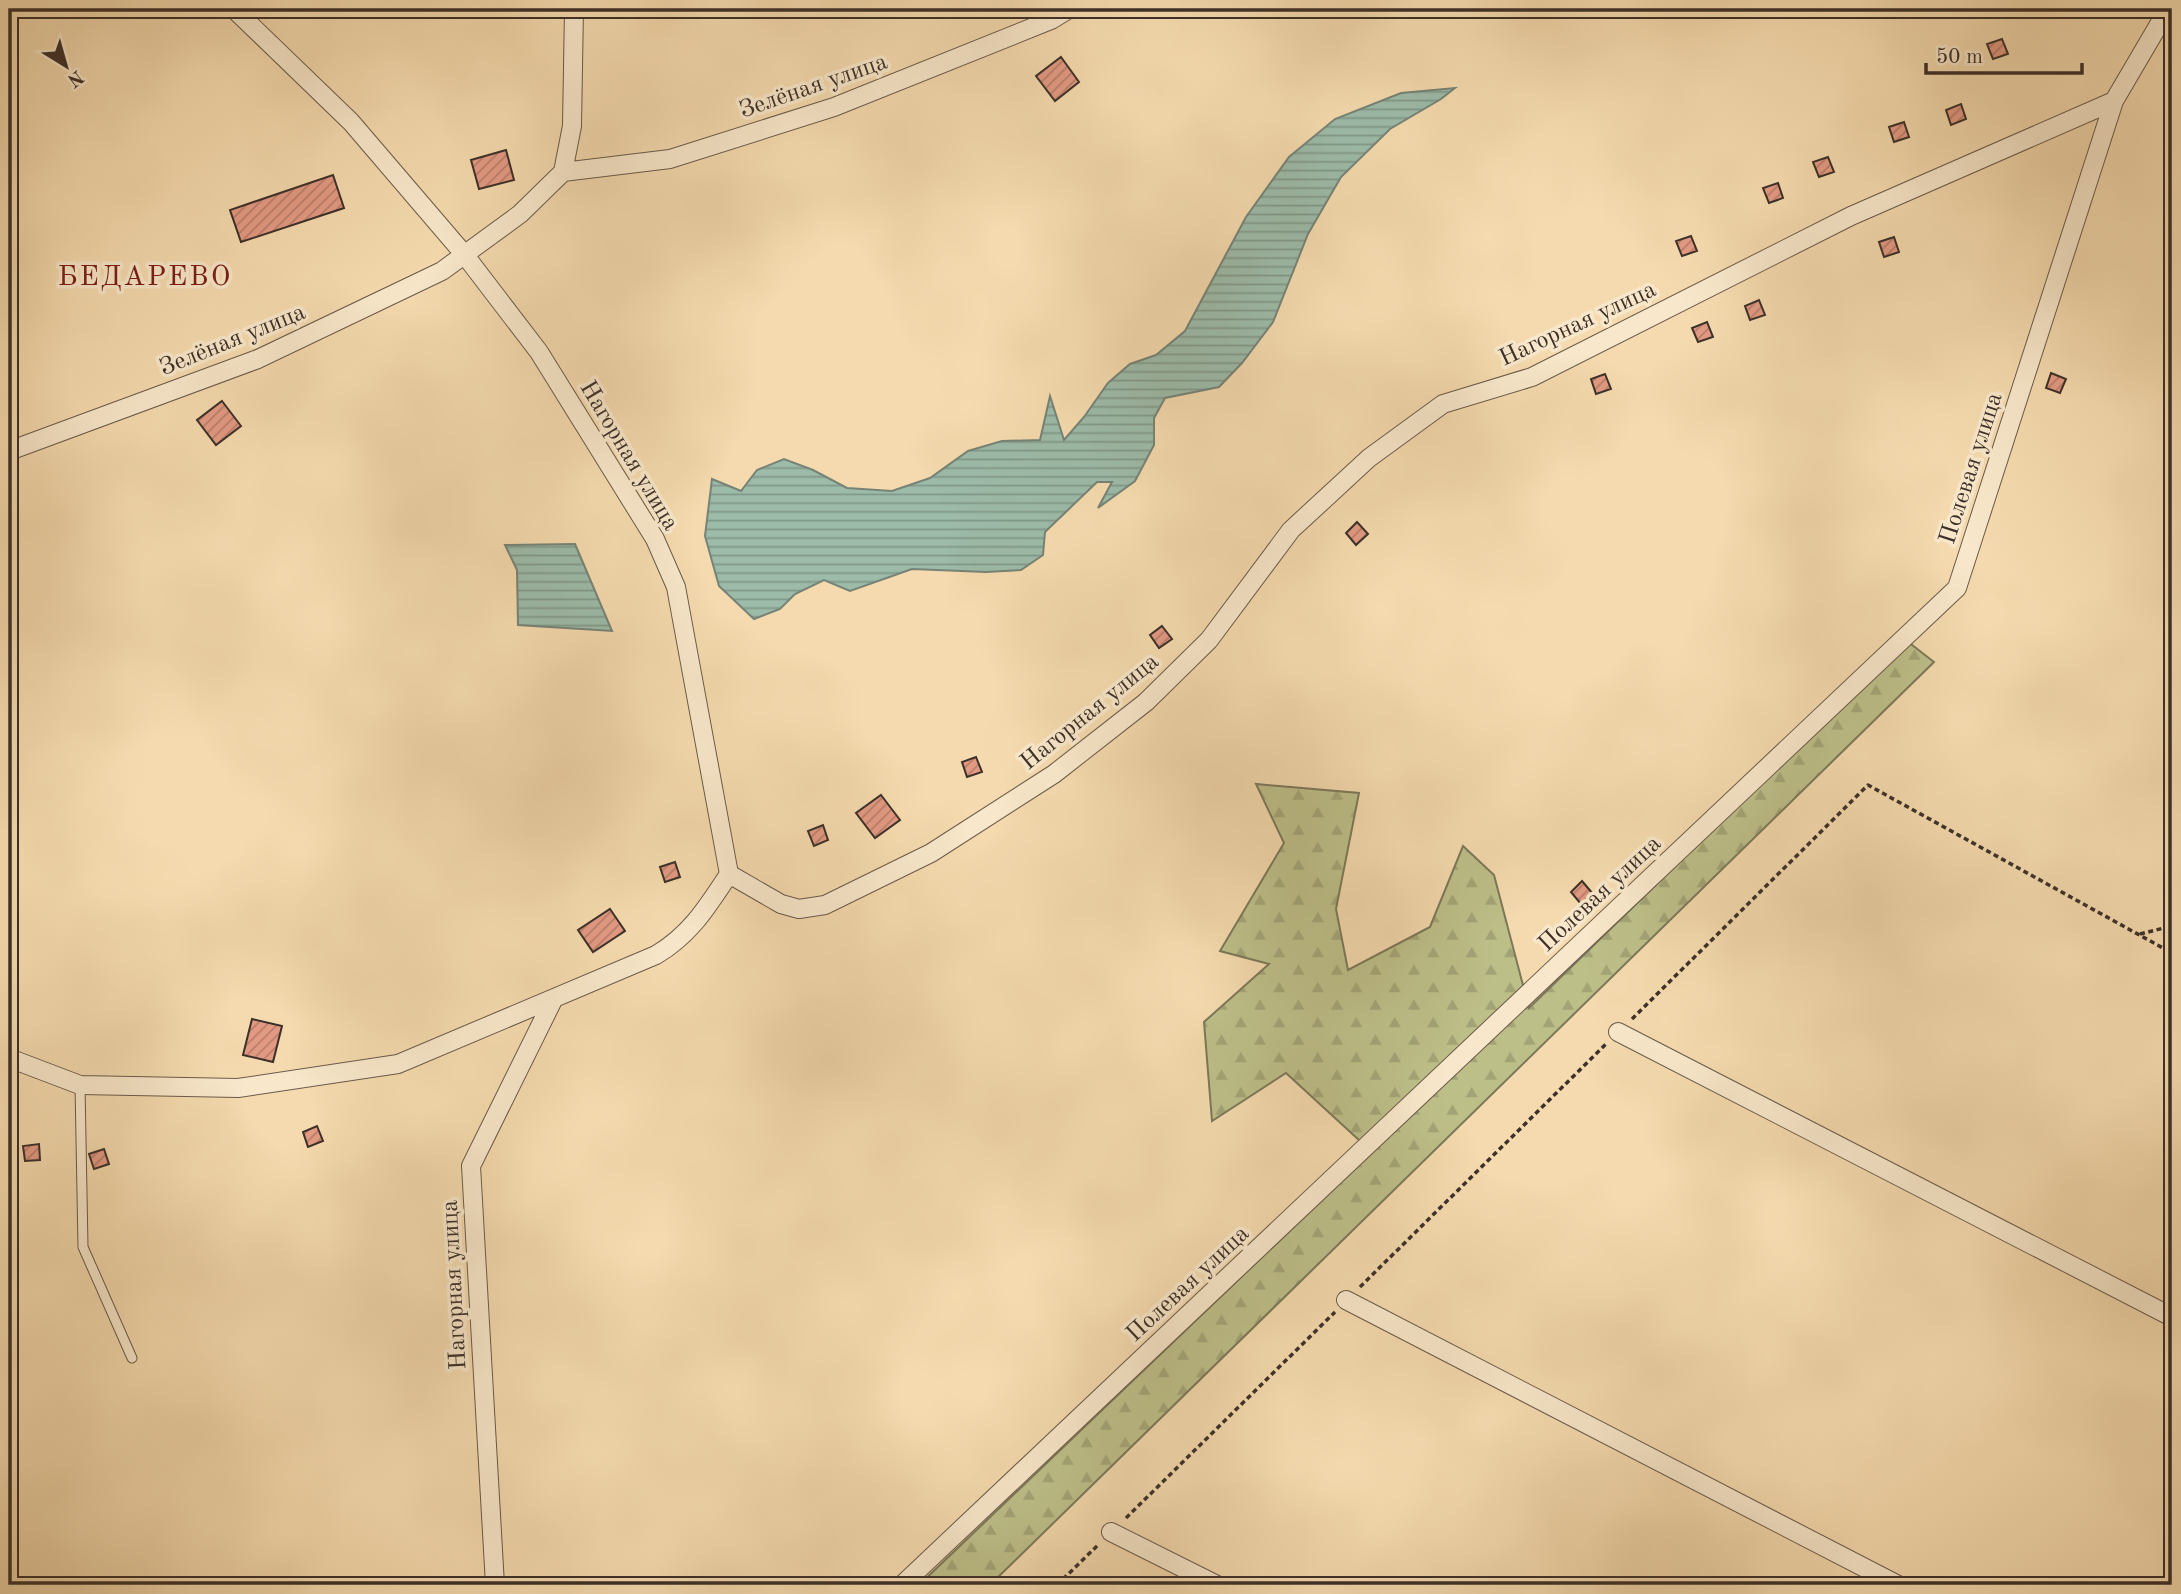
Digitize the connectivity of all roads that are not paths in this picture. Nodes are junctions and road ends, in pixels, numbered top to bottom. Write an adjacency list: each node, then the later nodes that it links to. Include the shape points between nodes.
1 (234, 9): 7 (street, via 351,122)
2 (574, 9): 6 (street, via 572,126)
3 (1069, 9): 6 (street, Зелёная улица, via 834,107 670,159)
4 (2168, 9): 5 (street)
5 (2114, 101): 9 (street, Нагорная улица, via 1851,216 1532,377 1443,404 1369,458 1291,530 1209,640 1146,702 1054,774 931,853 825,905 799,909 781,904); 19 (street, Полевая улица, via 1957,588)
6 (563, 172): 7 (street, Зелёная улица, via 520,214)
7 (464, 254): 8 (street, Зелёная улица, via 442,271 258,359); 9 (street, Нагорная улица, via 538,352 655,539 676,587)
8 (9, 451)
9 (729, 874): 10 (street, via 677,943)
10 (553, 1000): 13 (street, via 398,1064 239,1088); 18 (street, Нагорная улица, via 471,1166)
11 (1618, 1032): 15 (street)
12 (9, 1058): 13 (street)
13 (80, 1084): 16 (lane, via 83,1247)
14 (1346, 1300): 21 (street)
15 (2172, 1317)
16 (132, 1358)
17 (1111, 1532): 20 (street)
18 (495, 1585)
19 (902, 1585)
20 (1217, 1585)
21 (1898, 1585)

